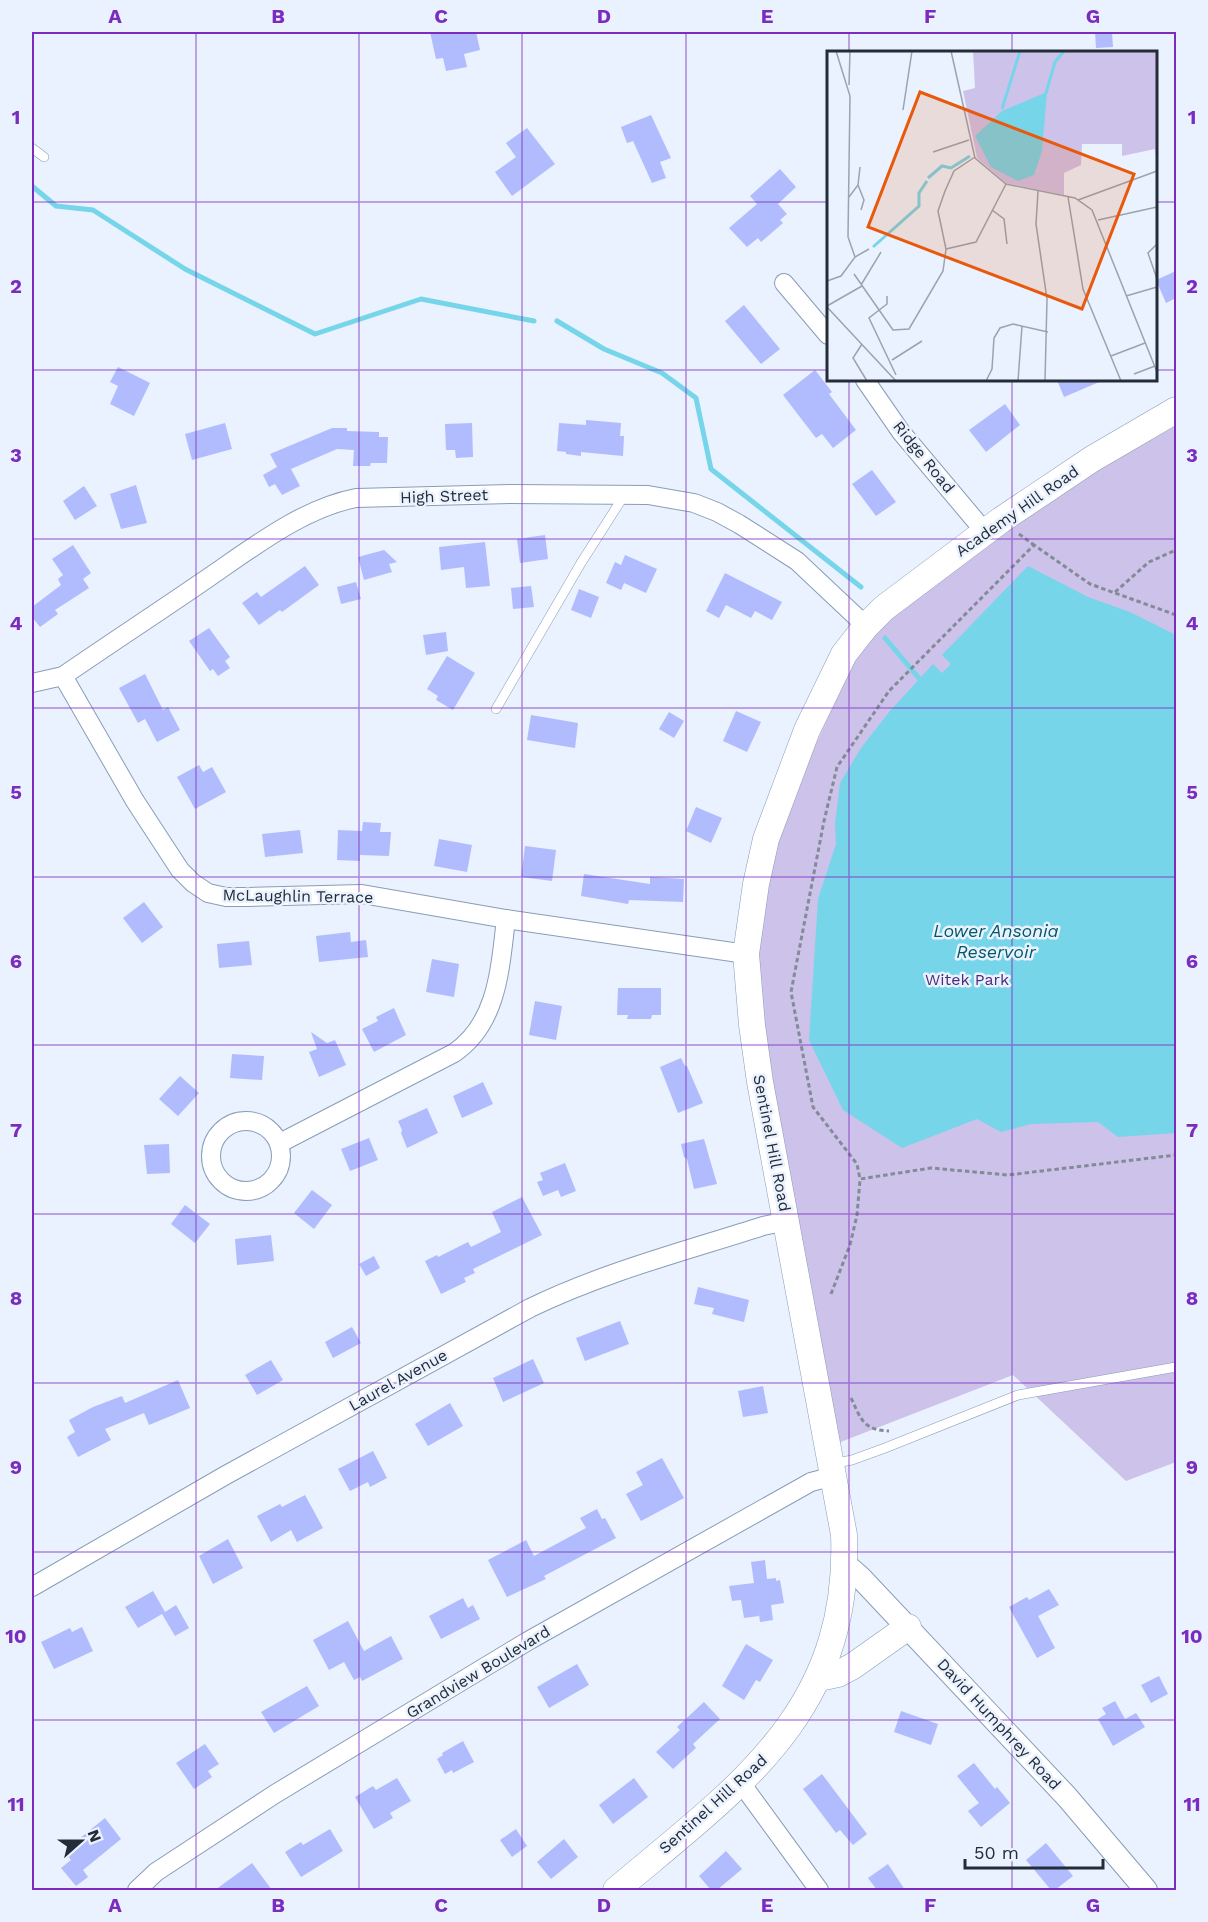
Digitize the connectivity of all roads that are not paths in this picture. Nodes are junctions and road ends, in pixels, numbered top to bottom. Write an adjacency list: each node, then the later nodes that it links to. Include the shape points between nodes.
1 (32, 148): 2 (lane)
2 (44, 157)
3 (784, 284): 4 (street)
4 (827, 334)
5 (866, 381): 8 (street, Ridge Road, via 901,432)
6 (1176, 410): 8 (main road, Academy Hill Road, via 1092,459)
7 (625, 494): 9 (street, High Street, via 669,497 717,512 797,561); 10 (street, High Street, via 498,494 356,498 336,502 244,554); 12 (lane)
8 (985, 532): 9 (main road, Academy Hill Road)
9 (866, 626): 14 (main road, Sentinel Hill Road, via 833,675 779,802 756,884)
10 (63, 676): 11 (street, High Street); 13 (street, McLaughlin Terrace, via 180,870 208,893 226,897 362,894)
11 (32, 683)
12 (496, 709)
13 (506, 919): 14 (street, McLaughlin Terrace); 15 (street, via 492,1000 485,1020 468,1043)
14 (746, 954): 16 (main road, Sentinel Hill Road, via 760,1082)
15 (280, 1143)
16 (787, 1221): 18 (main road, Sentinel Hill Road); 20 (street, Laurel Avenue, via 563,1292 226,1474)
17 (1176, 1367): 18 (lane, via 1018,1395)
18 (832, 1470): 19 (main road, Sentinel Hill Road); 24 (street, Grandview Boulevard, via 528,1641 275,1794 156,1872)
19 (845, 1564): 21 (street, David Humphrey Road); 22 (main road, Sentinel Hill Road, via 836,1623)
20 (32, 1587)
21 (908, 1628): 22 (main road, via 853,1666); 27 (street, David Humphrey Road, via 1067,1797)
22 (819, 1678): 23 (main road, Sentinel Hill Road, via 790,1727)
23 (741, 1783): 25 (main road, Sentinel Hill Road); 26 (street)
24 (137, 1890)
25 (616, 1890)
26 (819, 1890)
27 (1146, 1890)

